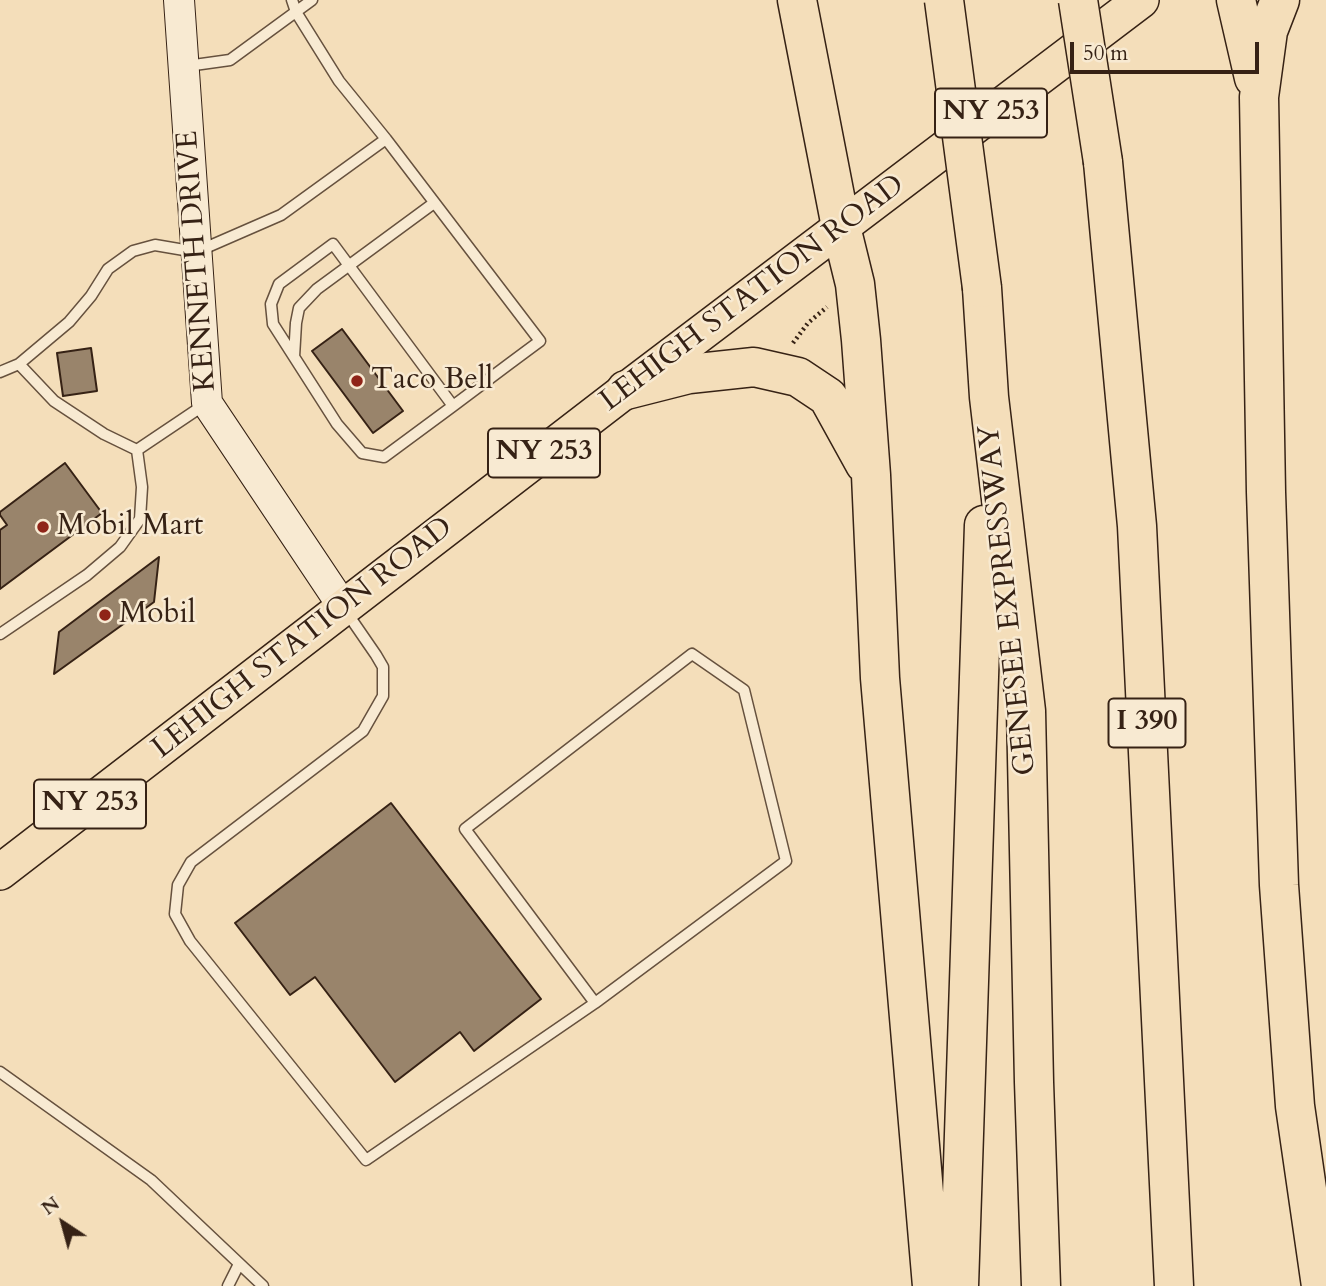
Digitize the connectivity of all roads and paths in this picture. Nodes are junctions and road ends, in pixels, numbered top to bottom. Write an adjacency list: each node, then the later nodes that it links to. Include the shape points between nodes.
1 (179, 0): 11 (street, KENNETH DRIVE)
2 (292, 0): 10 (lane)
3 (312, 0): 10 (lane)
4 (797, 0): 15 (highway)
5 (944, 0): 24 (highway, GENESEE EXPRESSWAY, bridge, via 982,288)
6 (1078, 0): 40 (highway, I 390, bridge, via 1103,162 1137,526)
7 (1141, 0): 15 (main road, LEHIGH STATION ROAD / NY 253)
8 (1236, 0): 12 (highway)
9 (1280, 0): 12 (highway, via 1268,32)
10 (296, 12): 11 (lane, via 230,60); 13 (lane, via 339,81)
11 (184, 66): 16 (street, KENNETH DRIVE)
12 (1259, 97): 41 (highway, via 1279,885 1295,1105)
13 (386, 139): 14 (lane); 16 (lane, via 281,215)
14 (434, 203): 17 (lane); 26 (lane, via 540,341)
15 (841, 227): 23 (main road, LEHIGH STATION ROAD / NY 253); 28 (highway, via 855,284)
16 (196, 252): 21 (lane, via 155,245 133,251 108,269 69,322); 25 (street, KENNETH DRIVE)
17 (350, 266): 20 (lane, via 299,308); 20 (lane, via 333,244 279,284 271,304 273,324); 26 (lane)
18 (828, 306): 19 (path)
19 (788, 349)
20 (294, 357): 26 (lane, via 337,424 362,453 384,457)
21 (19, 364): 22 (lane); 27 (lane, via 54,401)
22 (0, 372)
23 (626, 390): 28 (highway, via 690,374 754,367 798,377 828,397); 29 (main road, LEHIGH STATION ROAD / NY 253)
24 (989, 397): 38 (highway); 39 (highway, GENESEE EXPRESSWAY, via 1026,711)
25 (207, 403): 27 (lane); 29 (street, KENNETH DRIVE)
26 (453, 406)
27 (137, 450): 30 (lane, via 140,519 120,547 88,575)
28 (871, 475): 37 (highway, via 880,678)
29 (344, 608): 31 (main road, LEHIGH STATION ROAD / NY 253); 32 (lane, via 383,667 383,696 363,731 191,862 177,885 175,914 190,941 366,1160)
30 (0, 634)
31 (0, 872)
32 (595, 1003): 32 (lane, via 465,830 692,654 744,690 786,860)
33 (0, 1072): 34 (lane, via 151,1180)
34 (239, 1264): 35 (lane); 36 (lane)
35 (228, 1286)
36 (263, 1286)
37 (932, 1286)
38 (958, 1286)
39 (1041, 1286)
40 (1174, 1286)
41 (1321, 1286)

